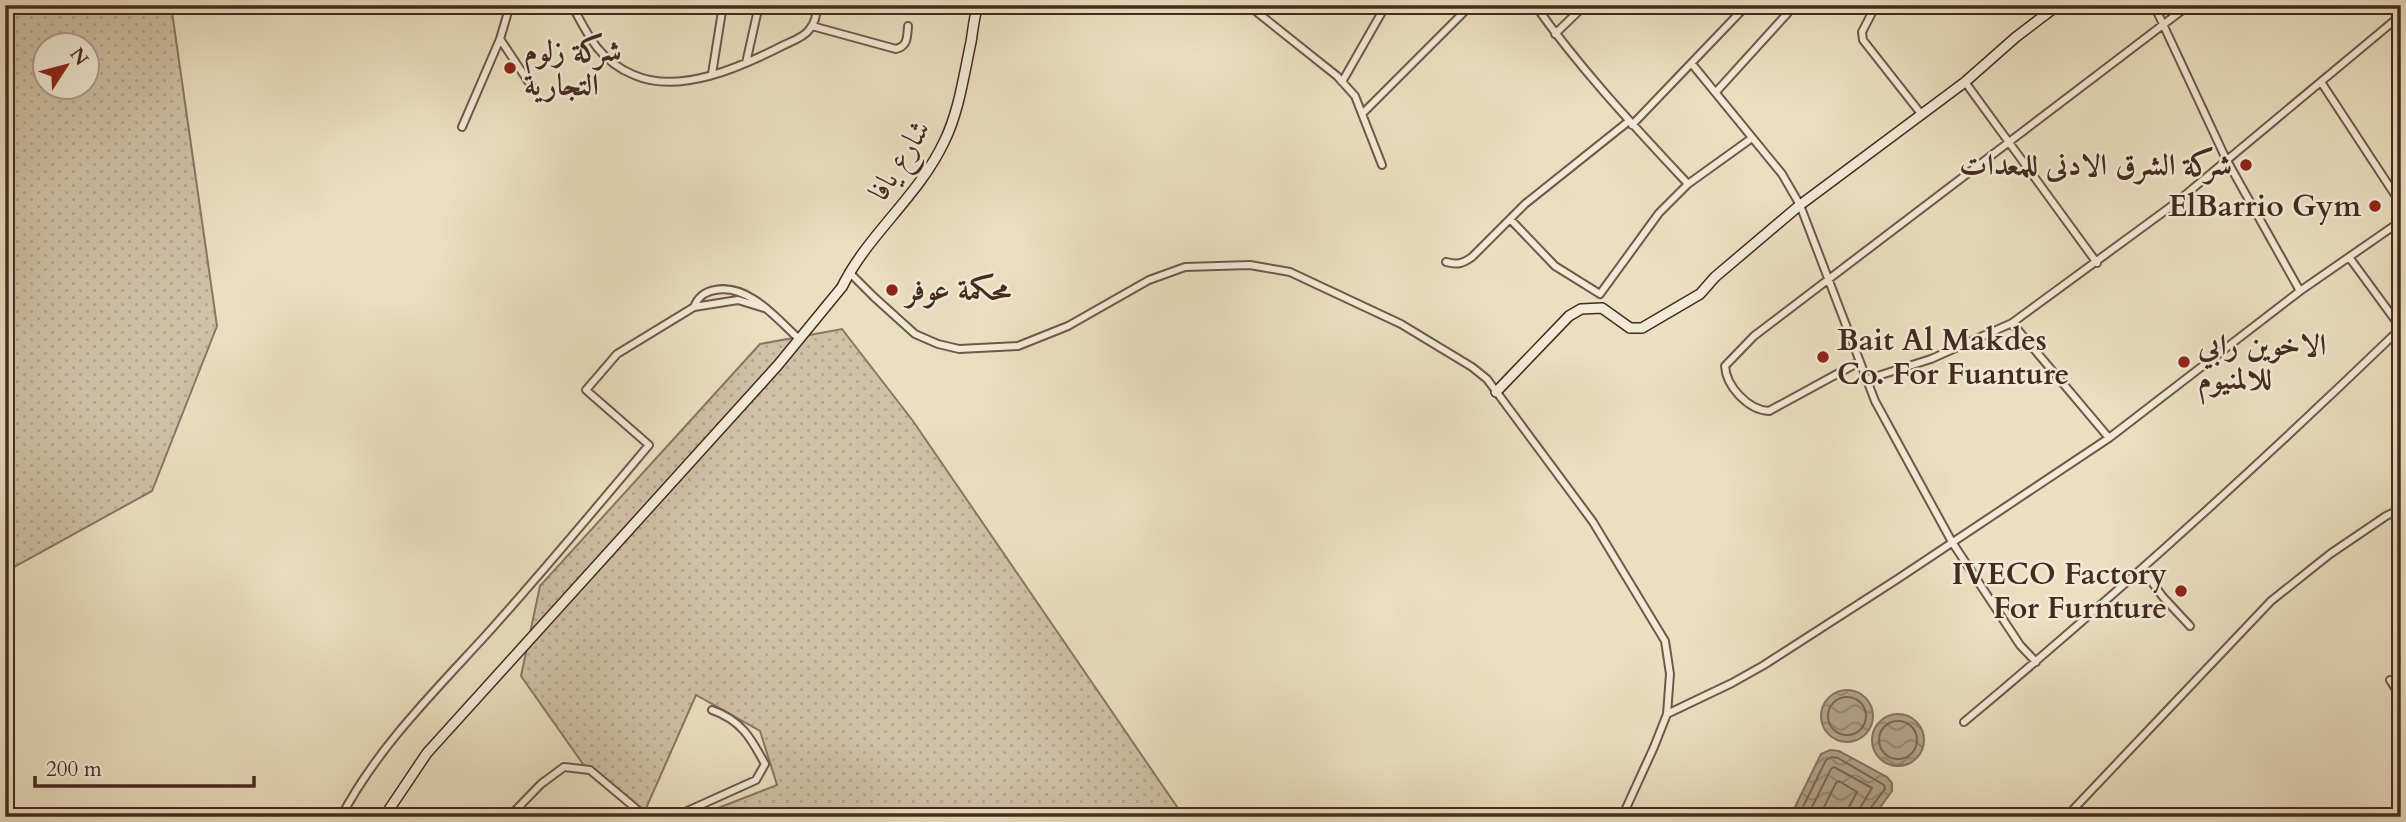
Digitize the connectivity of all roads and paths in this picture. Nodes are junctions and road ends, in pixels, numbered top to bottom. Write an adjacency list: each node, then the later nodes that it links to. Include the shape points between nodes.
1 (510, 5): 23 (street)
2 (572, 5): 26 (street, via 606,60 635,76 686,81)
3 (723, 5): 26 (street)
4 (759, 5): 24 (street)
5 (817, 5): 20 (street)
6 (1248, 5): 27 (street)
7 (1386, 5): 27 (street)
8 (1471, 5): 32 (street)
9 (1535, 5): 22 (street)
10 (1585, 5): 22 (street)
11 (1747, 5): 25 (street)
12 (1796, 5): 31 (street)
13 (1876, 5): 33 (street, via 1862,32 1863,40)
14 (2058, 5): 28 (street)
15 (2154, 5): 19 (street)
16 (2189, 5): 19 (street)
17 (976, 8): 48 (street, شارع يافا, via 945,140 907,201)
18 (2401, 15): 29 (street)
19 (2163, 25): 37 (street); 38 (street)
20 (812, 26): 21 (street, via 896,49 906,42); 24 (street, via 805,34)
21 (908, 26)
22 (1555, 34): 34 (street)
23 (500, 40): 30 (street); 35 (street)
24 (746, 63): 26 (street)
25 (1692, 64): 31 (street); 34 (street)
26 (712, 74)
27 (1342, 82): 32 (street)
28 (1965, 82): 33 (street); 37 (street)
29 (2321, 82): 38 (street); 41 (street)
30 (534, 90)
31 (1716, 92): 36 (street)
32 (1363, 113): 39 (street)
33 (1922, 114): 42 (street)
34 (1631, 123): 40 (street); 43 (street, via 1564,171)
35 (462, 127)
36 (1752, 138): 40 (street); 42 (street)
37 (2010, 142): 47 (street); 49 (street)
38 (2226, 159): 47 (street); 50 (street)
39 (1382, 164)
40 (1688, 184): 43 (street, via 1659,213 1600,294 1555,265)
41 (2401, 204)
42 (1800, 205): 49 (street); 58 (street, via 1700,294 1651,324 1630,328 1602,308 1581,309 1569,316)
43 (1510, 219): 46 (street, via 1464,263)
44 (2401, 221): 45 (street)
45 (2349, 257): 50 (street); 54 (street)
46 (1446, 262)
47 (2097, 263): 53 (street)
48 (849, 272): 55 (street, شارع يافا); 58 (street, via 915,334 959,349 1018,346 1068,326 1149,280 1185,267 1250,265 1290,272 1401,324 1472,367)
49 (1828, 281): 56 (street); 56 (street, via 1754,336 1725,366 1728,379 1747,403 1758,411 1769,411)
50 (2300, 291): 59 (street)
51 (694, 307): 52 (street, via 737,300); 52 (street, via 705,293 727,289 740,291); 70 (street, via 617,354 586,390 649,446 424,702 372,766)
52 (764, 308): 55 (street)
53 (2012, 323): 57 (street, via 1931,359); 59 (street)
54 (2401, 328): 62 (street)
55 (799, 339): 71 (street, شارع يافا, via 427,753)
56 (1858, 362): 57 (street)
57 (1865, 380): 61 (street)
58 (1496, 392): 68 (street, via 1593,522 1660,630 1668,653)
59 (2109, 438): 61 (street)
60 (2401, 509): 76 (street, via 2330,554 2271,601)
61 (1952, 542): 64 (street); 68 (street, via 1764,665)
62 (2142, 569): 63 (street); 64 (street)
63 (2190, 626)
64 (2036, 662): 69 (street)
65 (2390, 680): 66 (street)
66 (2401, 698)
67 (712, 710): 74 (street, via 728,716 751,739 765,764 756,780)
68 (1667, 714): 75 (street)
69 (1964, 722)
70 (341, 817)
71 (384, 817)
72 (509, 817): 73 (street, via 565,767 590,770)
73 (646, 817)
74 (674, 817)
75 (1622, 817)
76 (2066, 817)

